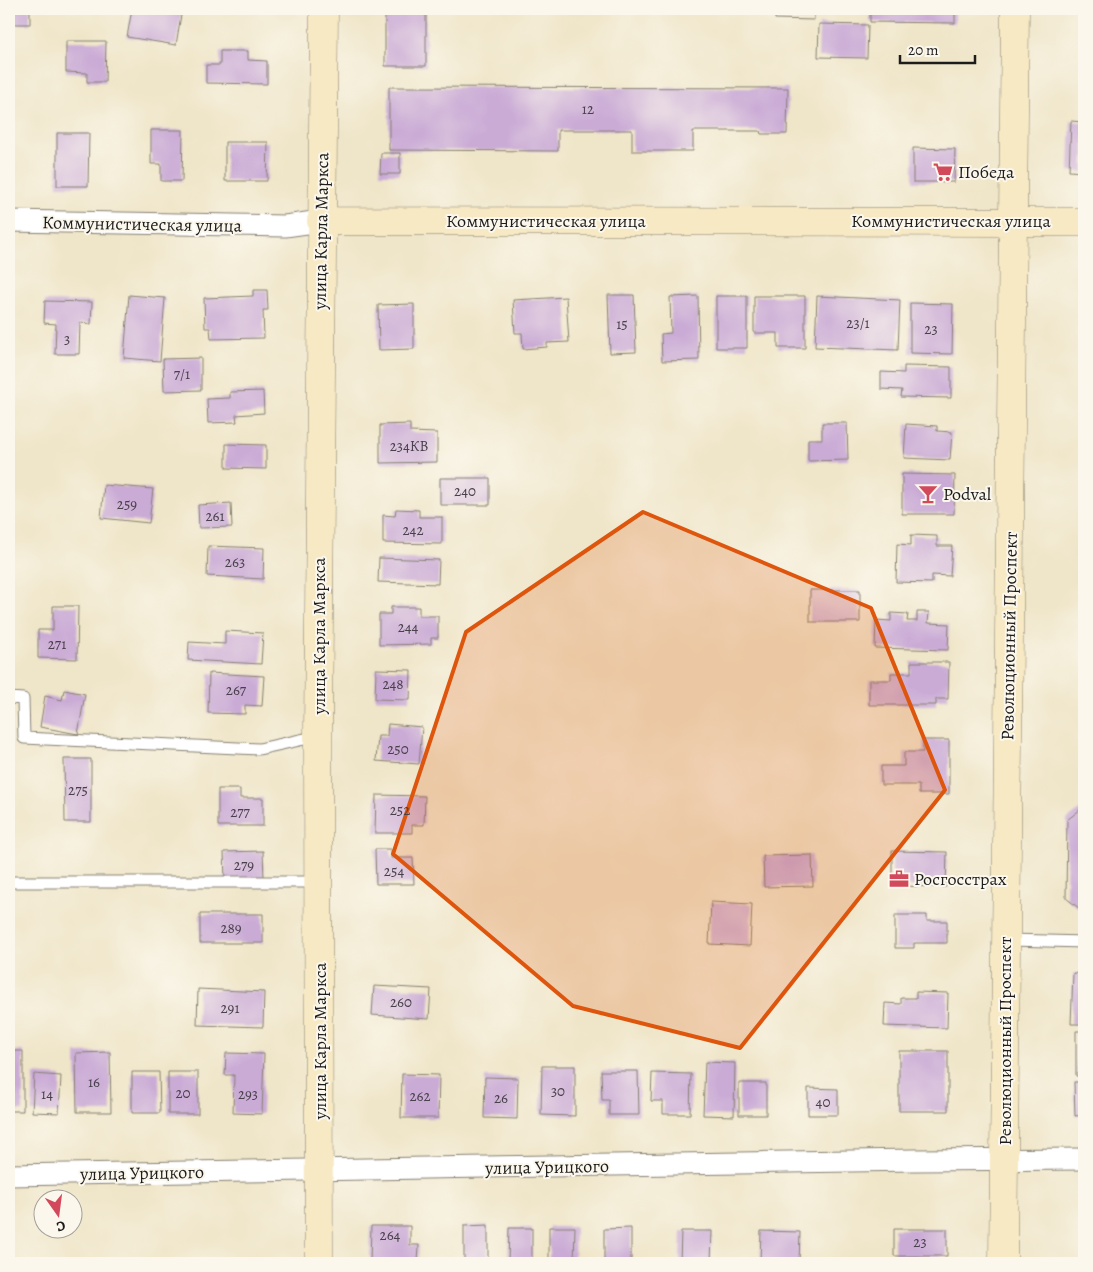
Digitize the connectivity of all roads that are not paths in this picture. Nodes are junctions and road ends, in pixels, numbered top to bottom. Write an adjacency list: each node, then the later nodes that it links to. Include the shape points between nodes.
1 (324, 9): 4 (street, улица Карла Маркса)
2 (1015, 9): 5 (street, Революционный Проспект)
3 (9, 221): 4 (street, Коммунистическая улица, via 285,226)
4 (321, 221): 5 (street, Коммунистическая улица); 8 (street, улица Карла Маркса)
5 (1012, 221): 6 (street, Коммунистическая улица); 11 (street, Революционный Проспект)
6 (1084, 222)
7 (9, 698): 8 (lane, via 23,698 24,738 259,750)
8 (318, 736): 10 (street, улица Карла Маркса)
9 (9, 882): 10 (lane)
10 (320, 882): 15 (street, улица Карла Маркса)
11 (1006, 940): 12 (lane); 13 (street, Революционный Проспект)
12 (1084, 942)
13 (1004, 1159): 14 (street, улица Урицкого); 15 (street, улица Урицкого); 18 (street, Революционный Проспект)
14 (1084, 1160)
15 (320, 1171): 16 (street, улица Урицкого); 17 (street, улица Карла Маркса)
16 (9, 1175)
17 (319, 1263)
18 (1003, 1263)

